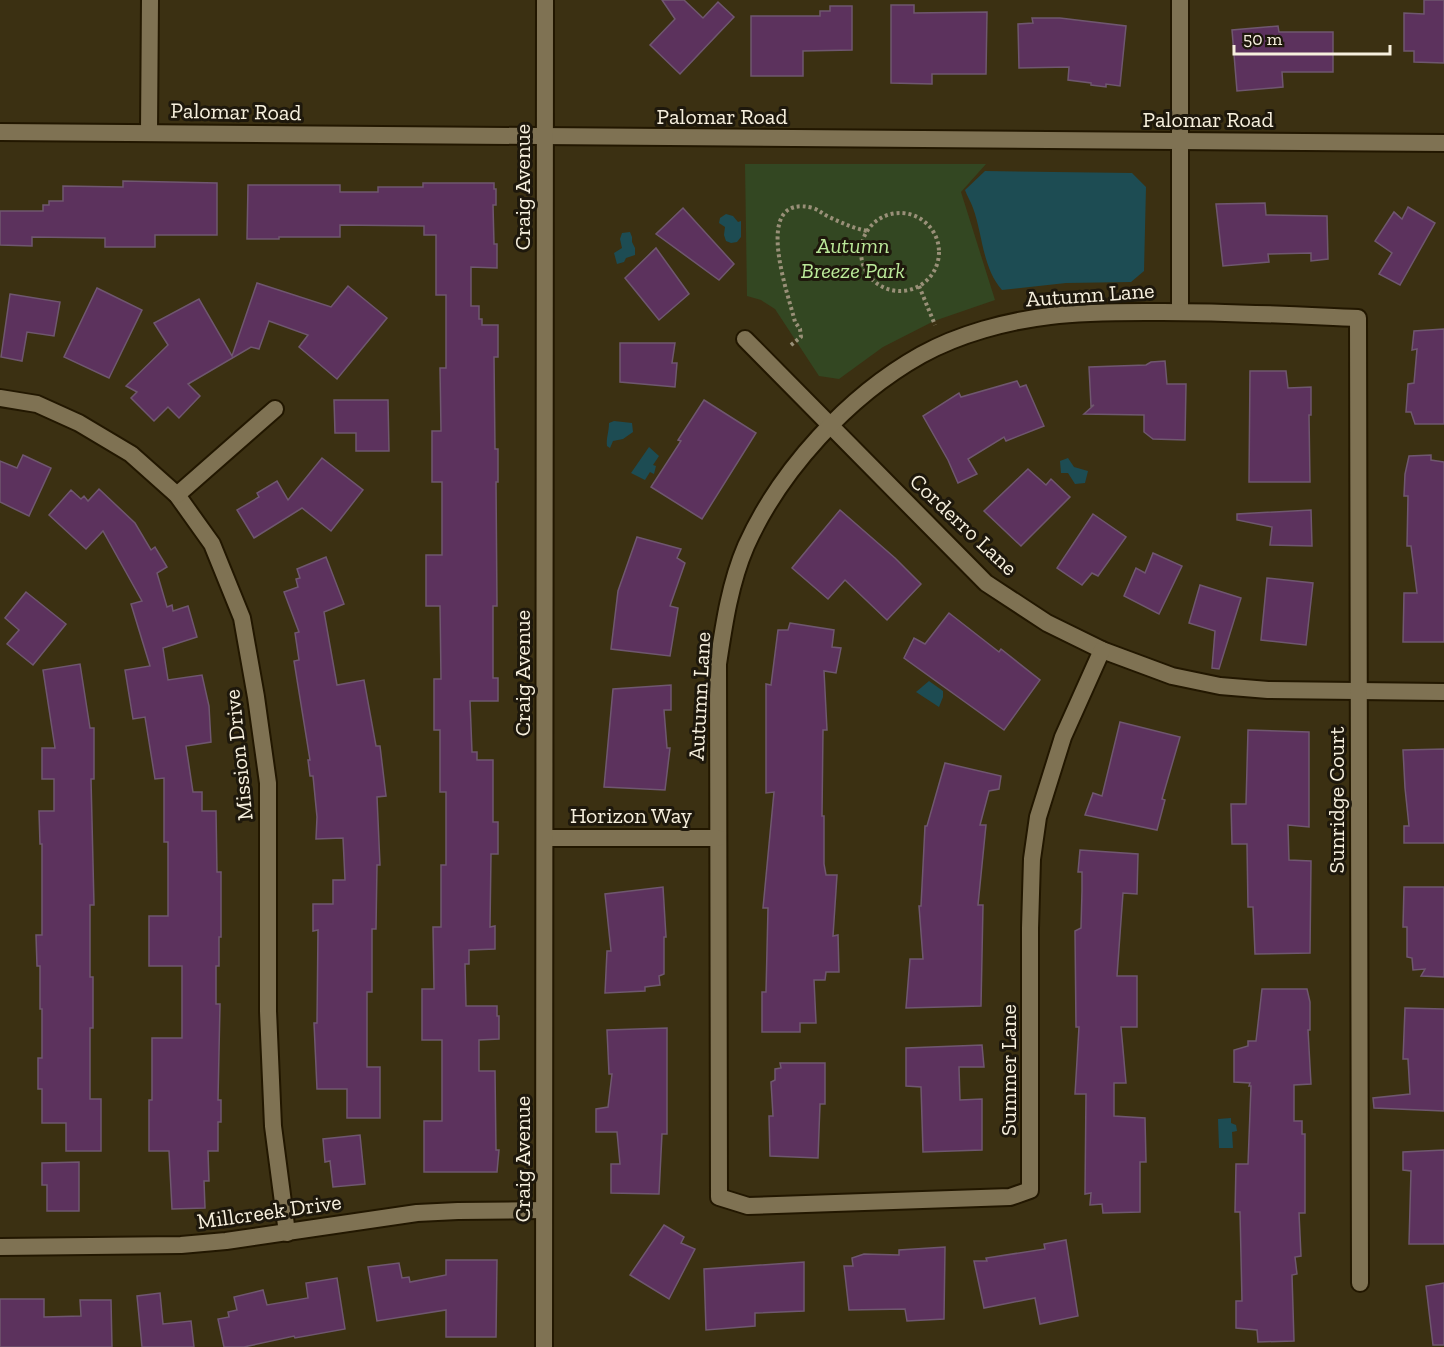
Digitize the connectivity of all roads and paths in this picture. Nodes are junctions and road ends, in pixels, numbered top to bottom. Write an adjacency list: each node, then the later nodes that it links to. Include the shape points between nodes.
1 (150, 0): 5 (street)
2 (545, 0): 6 (street, Craig Avenue)
3 (1180, 0): 7 (street)
4 (0, 132): 5 (street, Palomar Road)
5 (149, 132): 6 (street, Palomar Road)
6 (545, 137): 7 (street, Palomar Road); 23 (street, Craig Avenue)
7 (1180, 141): 8 (street, Palomar Road); 11 (street)
8 (1444, 143)
9 (867, 231): 10 (path, via 861,256 872,279 894,291); 10 (path, via 887,215 900,213 928,225 938,242 939,255 930,278); 15 (path, via 850,227 814,208 789,210 782,216 776,244 801,337)
10 (920, 286): 13 (path)
11 (1180, 312): 12 (street, Autumn Lane); 18 (street, Autumn Lane, via 1049,316 959,338 921,355 875,386)
12 (1358, 318): 21 (street, Sunridge Court)
13 (935, 325)
14 (745, 339): 18 (street, Corderro Lane)
15 (790, 345)
16 (0, 398): 19 (street, Mission Drive, via 37,404 79,423 131,454)
17 (275, 409): 19 (street)
18 (830, 425): 20 (street, Corderro Lane, via 987,583 1047,623); 24 (street, Autumn Lane, via 765,509 745,548 727,606 718,664)
19 (177, 495): 27 (street, Mission Drive, via 212,544 242,618 256,697 268,783 268,1011 273,1126)
20 (1102, 650): 21 (street, Corderro Lane, via 1172,676 1220,686); 25 (street, Summer Lane, via 1063,737 1038,817 1032,859 1030,1190 1010,1197 748,1206)
21 (1359, 692): 22 (street, Corderro Lane); 29 (street, Sunridge Court)
22 (1444, 692)
23 (545, 838): 24 (street, Horizon Way); 26 (street, Craig Avenue)
24 (718, 838): 25 (street, Autumn Lane)
25 (719, 1197)
26 (544, 1210): 27 (street, Millcreek Drive, via 458,1210); 30 (street, Craig Avenue)
27 (287, 1233): 28 (street, Millcreek Drive, via 181,1245)
28 (0, 1247)
29 (1360, 1282)
30 (544, 1347)

